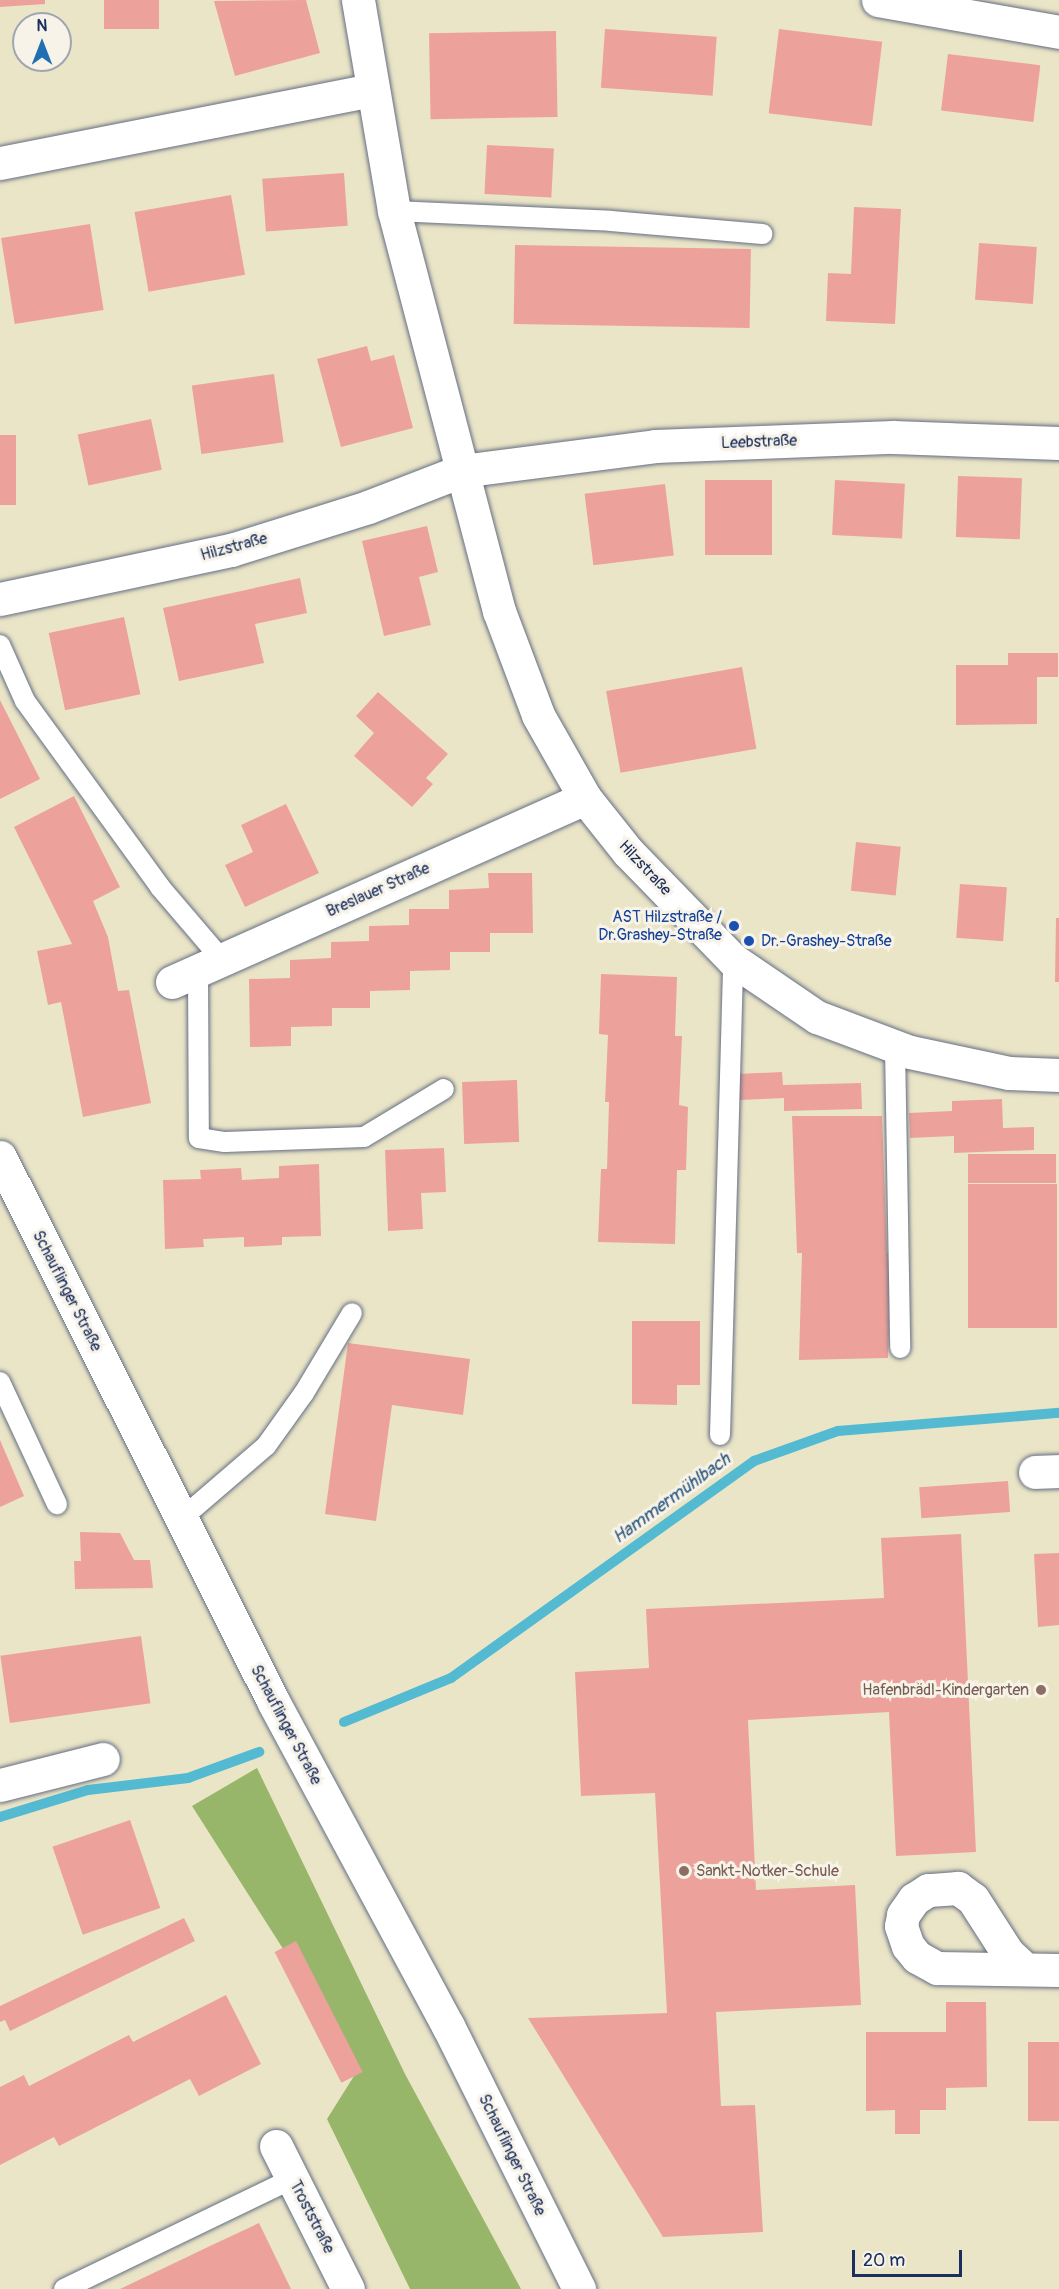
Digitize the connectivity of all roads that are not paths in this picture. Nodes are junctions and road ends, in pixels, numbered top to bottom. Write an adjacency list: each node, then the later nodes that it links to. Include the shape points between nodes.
1 (358, 0): 4 (street, Hilzstraße)
2 (878, 0): 3 (street)
3 (1059, 32)
4 (371, 90): 5 (street); 6 (street, Hilzstraße)
5 (0, 163)
6 (394, 211): 7 (lane, via 611,221); 9 (street, Hilzstraße)
7 (762, 234)
8 (1059, 443): 9 (street, Leebstraße, via 892,436 655,446)
9 (461, 471): 10 (street, Hilzstraße, via 368,507 231,550); 12 (street, Hilzstraße, via 499,611 534,705)
10 (0, 599)
11 (0, 645): 14 (lane, via 25,701 160,887)
12 (585, 798): 13 (street, Hilzstraße, via 628,852); 14 (street, Breslauer Straße)
13 (733, 960): 15 (street, Hilzstraße, via 817,1017); 22 (lane)
14 (198, 972): 17 (lane, via 199,1138 225,1142 364,1137)
15 (895, 1047): 16 (street, Hilzstraße, via 1010,1073); 20 (lane)
16 (1059, 1075)
17 (444, 1089)
18 (0, 1157): 24 (street, Schauflinger Straße)
19 (352, 1313): 24 (lane, via 304,1393 266,1446)
20 (900, 1348)
21 (0, 1382): 23 (lane)
22 (720, 1435)
23 (57, 1504)
24 (181, 1519): 33 (street, Schauflinger Straße, via 274,1703 448,2026)
25 (103, 1759): 26 (street)
26 (0, 1785)
27 (1025, 1969): 28 (street)
28 (1059, 1970)
29 (276, 2146): 30 (street, Troststraße)
30 (292, 2179): 31 (lane); 32 (street, Troststraße)
31 (64, 2289)
32 (348, 2289)
33 (579, 2289)

